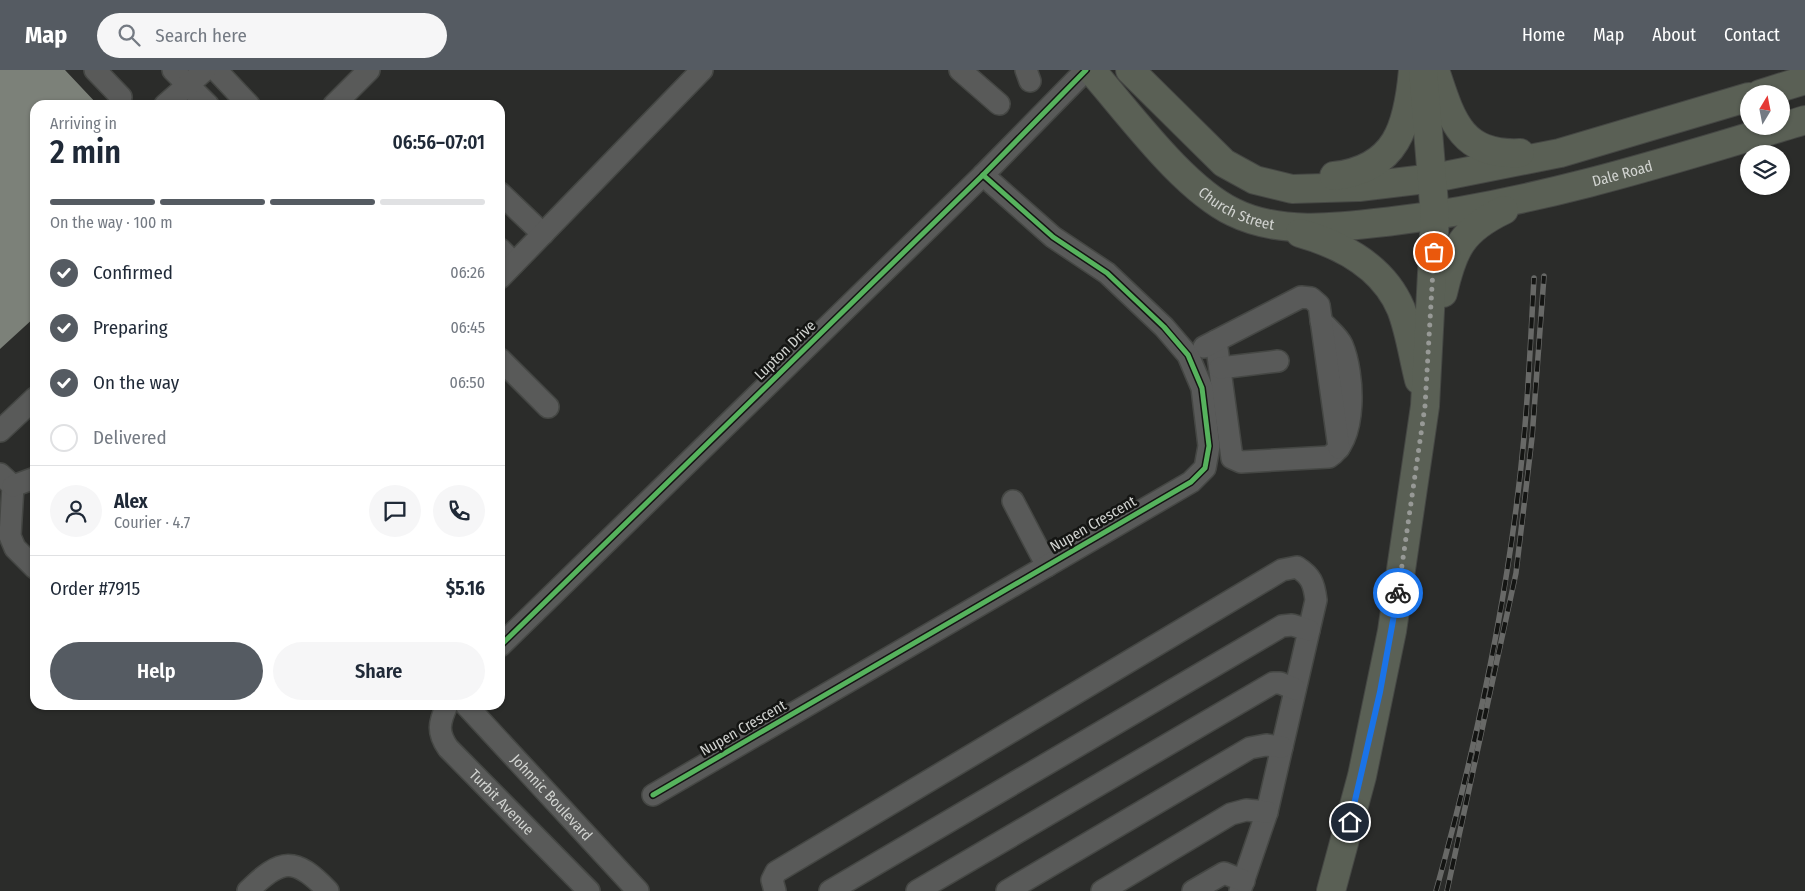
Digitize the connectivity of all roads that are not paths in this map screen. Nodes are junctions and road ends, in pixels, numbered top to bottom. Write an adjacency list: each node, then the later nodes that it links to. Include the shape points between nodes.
1 (95, 70): 17 (street)
2 (173, 70): 15 (street)
3 (205, 70): 15 (street)
4 (216, 70): 20 (street)
5 (369, 70): 21 (street)
6 (702, 70): 33 (street)
7 (960, 70): 23 (street)
8 (1086, 70): 27 (street, Lupton Drive)
9 (1091, 70): 32 (main road, Church Street, via 1194,185 1233,212)
10 (1130, 70): 26 (main road, Church Street, via 1208,150)
11 (1413, 70): 26 (main road, via 1396,141 1373,166 1331,176)
12 (1423, 70): 28 (main road)
13 (1435, 70): 25 (main road, via 1453,121 1468,140 1481,148 1516,153)
14 (1805, 80): 16 (main road)
15 (189, 85): 18 (street); 19 (street)
16 (1789, 85)
17 (121, 97)
18 (171, 100)
19 (203, 100)
20 (244, 100)
21 (339, 100)
22 (1740, 100): 25 (main road)
23 (999, 104)
24 (1805, 120): 29 (main road, Dale Road)
25 (1587, 145): 28 (main road)
26 (1236, 170): 28 (main road, Church Street, via 1271,185 1304,189 1360,187)
27 (983, 175): 36 (street, Nupen Crescent, via 1053,237 1107,273 1164,327); 50 (street, Lupton Drive)
28 (1434, 178): 31 (main road)
29 (1531, 197): 31 (main road, Dale Road); 40 (main road, via 1481,222 1459,244 1445,285)
30 (505, 198): 33 (street)
31 (1435, 216): 32 (main road, Church Street, via 1339,226); 40 (main road)
32 (1274, 225): 40 (main road, via 1337,246 1365,262 1385,282 1401,311)
33 (543, 234): 34 (street)
34 (505, 264)
35 (1216, 341): 36 (street); 39 (street); 39 (street, via 1301,297 1311,298 1319,305 1321,322 1341,343 1346,358 1350,418 1346,435 1328,457 1236,461 1230,453)
36 (1188, 355): 48 (street, Nupen Crescent, via 1198,376 1205,408 1208,452 1203,471 1191,482)
37 (1278, 361): 39 (street)
38 (505, 364): 42 (street)
39 (1220, 368)
40 (1426, 399): 68 (main road, via 1383,675 1359,785)
41 (30, 403): 43 (street)
42 (548, 407)
43 (1, 430)
44 (30, 478): 45 (street)
45 (7, 480): 47 (street, via 10,536 14,548)
46 (1013, 500): 48 (street)
47 (30, 563)
48 (1047, 566): 55 (street, Nupen Crescent)
49 (1309, 630): 51 (street); 62 (street, via 1316,600 1314,584 1297,567 1282,570 776,872 772,880); 63 (street, via 1292,624 1282,626)
50 (505, 641)
51 (1295, 689): 54 (street); 64 (street, via 1273,683)
52 (445, 710): 60 (street, Turbit Avenue, via 439,730 448,748)
53 (471, 710): 61 (street, Johnnic Boulevard)
54 (1282, 747): 56 (street); 65 (street, via 1250,748)
55 (653, 795)
56 (1267, 812): 57 (street); 66 (street, via 1246,810 1231,814)
57 (1242, 886): 67 (street, via 1224,873)
58 (248, 891): 59 (street, via 262,876 278,866 290,865 311,874)
59 (328, 891)
60 (589, 891)
61 (638, 891)
62 (775, 891)
63 (830, 891)
64 (917, 891)
65 (1007, 891)
66 (1102, 891)
67 (1193, 891)
68 (1330, 891)

